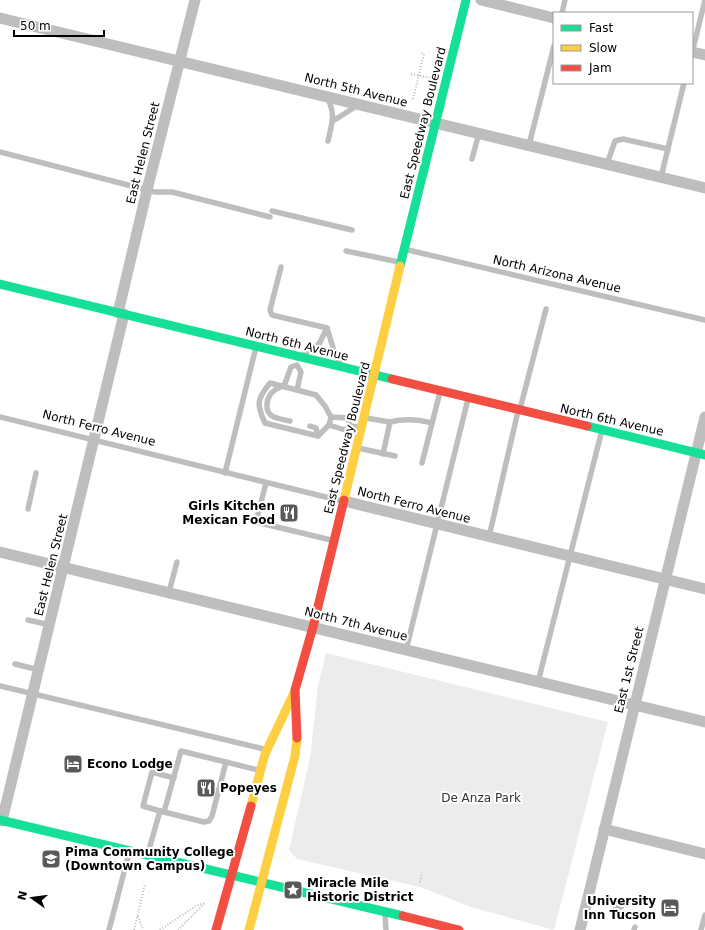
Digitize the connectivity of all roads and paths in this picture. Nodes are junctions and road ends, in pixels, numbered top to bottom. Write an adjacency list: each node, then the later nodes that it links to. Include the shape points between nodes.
1 (195, 0): 14 (street, East Helen Street)
2 (466, 0): 23 (main road, East Speedway Boulevard)
3 (481, 0): 8 (street)
4 (565, 0): 6 (lane)
5 (705, 0): 9 (lane)
6 (562, 12)
7 (0, 18): 14 (street, North 5th Avenue)
8 (553, 18)
9 (693, 48)
10 (553, 50): 26 (lane)
11 (420, 52): 16 (path, via 424,54)
12 (693, 52): 13 (street)
13 (705, 55)
14 (180, 61): 19 (street, North 5th Avenue); 33 (street, East Helen Street)
15 (411, 74): 16 (path)
16 (418, 76): 17 (path); 20 (path)
17 (430, 78)
18 (684, 84): 27 (lane)
19 (326, 95): 21 (street, North 5th Avenue); 22 (lane)
20 (413, 99)
21 (359, 104): 22 (lane); 23 (street, North 5th Avenue)
22 (333, 120): 25 (lane)
23 (435, 123): 24 (street, North 5th Avenue); 35 (main road, East Speedway Boulevard)
24 (479, 133): 26 (street, North 5th Avenue); 29 (lane)
25 (328, 141)
26 (528, 145): 30 (street, North 5th Avenue)
27 (668, 149): 30 (lane, via 623,139 615,141); 31 (lane)
28 (0, 152): 33 (lane)
29 (472, 159)
30 (607, 164): 31 (street, North 5th Avenue)
31 (661, 177): 32 (street, North 5th Avenue)
32 (705, 188)
33 (147, 190): 34 (lane, via 172,192); 41 (street, East Helen Street)
34 (352, 230)
35 (405, 249): 37 (main road, East Speedway Boulevard); 42 (lane, North Arizona Avenue)
36 (346, 251): 37 (lane)
37 (402, 263): 47 (main road, East Speedway Boulevard)
38 (281, 267): 43 (lane, via 270,310 272,315)
39 (0, 284): 41 (main road, North 6th Avenue)
40 (546, 309): 52 (lane)
41 (121, 314): 44 (main road, North 6th Avenue); 66 (street, East Helen Street)
42 (705, 320)
43 (327, 328): 45 (lane, via 319,344); 46 (lane, via 334,351)
44 (257, 347): 45 (main road, North 6th Avenue); 73 (lane)
45 (298, 361): 46 (main road, North 6th Avenue); 48 (lane, via 291,367); 49 (lane, via 301,372)
46 (343, 368): 47 (main road, North 6th Avenue)
47 (374, 375): 50 (main road, North 6th Avenue); 56 (main road, East Speedway Boulevard)
48 (284, 386): 49 (lane); 57 (lane, via 275,390 266,404 268,412 273,417); 65 (lane, via 270,383 262,394 259,411 265,423)
49 (297, 390): 53 (lane, via 316,395)
50 (440, 392): 51 (main road, North 6th Avenue); 59 (lane)
51 (468, 398): 52 (main road, North 6th Avenue); 77 (lane)
52 (519, 411): 64 (main road, North 6th Avenue); 78 (lane)
53 (331, 417): 60 (lane); 62 (lane, via 348,418)
54 (705, 417): 69 (street, East 1st Street)
55 (0, 418): 66 (lane, North Ferro Avenue)
56 (364, 418): 58 (lane); 63 (main road, East Speedway Boulevard)
57 (290, 421)
58 (390, 422): 59 (lane, via 417,419); 68 (lane)
59 (432, 423): 71 (lane)
60 (329, 425): 62 (lane, via 345,430); 65 (lane)
61 (310, 426): 65 (lane, via 316,428)
62 (350, 426): 63 (lane)
63 (361, 428): 67 (main road, East Speedway Boulevard)
64 (602, 430): 69 (main road, North 6th Avenue); 81 (lane)
65 (318, 436)
66 (94, 440): 73 (lane, North Ferro Avenue); 83 (street, East Helen Street)
67 (357, 448): 68 (lane); 75 (main road, East Speedway Boulevard)
68 (383, 454): 70 (lane)
69 (700, 454): 84 (street, East 1st Street)
70 (395, 456)
71 (422, 463)
72 (36, 473): 76 (lane)
73 (224, 473): 74 (lane, North Ferro Avenue)
74 (266, 483): 75 (lane, North Ferro Avenue); 79 (lane, via 256,522)
75 (344, 501): 77 (street, North Ferro Avenue); 79 (main road, East Speedway Boulevard)
76 (28, 509)
77 (436, 524): 78 (street, North Ferro Avenue); 90 (lane)
78 (489, 537): 81 (street, North Ferro Avenue)
79 (334, 541): 89 (main road, East Speedway Boulevard)
80 (0, 552): 83 (street, North 7th Avenue)
81 (569, 556): 84 (street, North Ferro Avenue); 93 (lane)
82 (176, 562): 86 (lane)
83 (64, 567): 86 (street, North 7th Avenue); 88 (street, East Helen Street)
84 (665, 580): 85 (street, North Ferro Avenue); 97 (street, East 1st Street)
85 (705, 589)
86 (169, 592): 89 (street, North 7th Avenue)
87 (28, 620): 88 (lane)
88 (50, 625): 92 (street, East Helen Street)
89 (313, 627): 90 (street, North 7th Avenue); 95 (main road, East Speedway Boulevard)
90 (406, 650): 93 (street, North 7th Avenue)
91 (16, 664): 92 (lane)
92 (39, 670): 96 (street, East Helen Street)
93 (538, 682): 97 (street, North 7th Avenue)
94 (0, 686): 96 (lane)
95 (295, 690): 99 (main road); 111 (main road, East Speedway Boulevard, via 297,744)
96 (33, 694): 99 (lane); 104 (street, East Helen Street)
97 (634, 705): 98 (street, North 7th Avenue); 105 (street, East 1st Street)
98 (705, 722)
99 (267, 749): 101 (main road)
100 (226, 762): 101 (lane); 102 (lane, via 181,751); 103 (lane, via 209,820 204,822)
101 (260, 770): 110 (main road)
102 (174, 778): 103 (lane); 103 (lane, via 152,772 143,806)
103 (162, 811): 108 (lane)
104 (1, 820): 106 (main road)
105 (604, 829): 107 (street); 126 (street, East 1st Street)
106 (130, 852): 108 (main road); 117 (lane)
107 (705, 854)
108 (147, 856): 110 (main road)
109 (422, 873): 112 (path)
110 (231, 876): 111 (main road); 122 (main road)
111 (262, 882): 114 (main road); 123 (main road, East Speedway Boulevard)
112 (420, 882)
113 (145, 884): 115 (path)
114 (385, 912): 124 (lane); 125 (main road)
115 (138, 913): 118 (path); 119 (path)
116 (705, 915): 127 (lane)
117 (109, 930)
118 (134, 930)
119 (143, 930)
120 (160, 930): 121 (path, via 204,903)
121 (178, 930)
122 (216, 930)
123 (249, 930)
124 (386, 930)
125 (459, 930)
126 (580, 930)
127 (701, 930)

